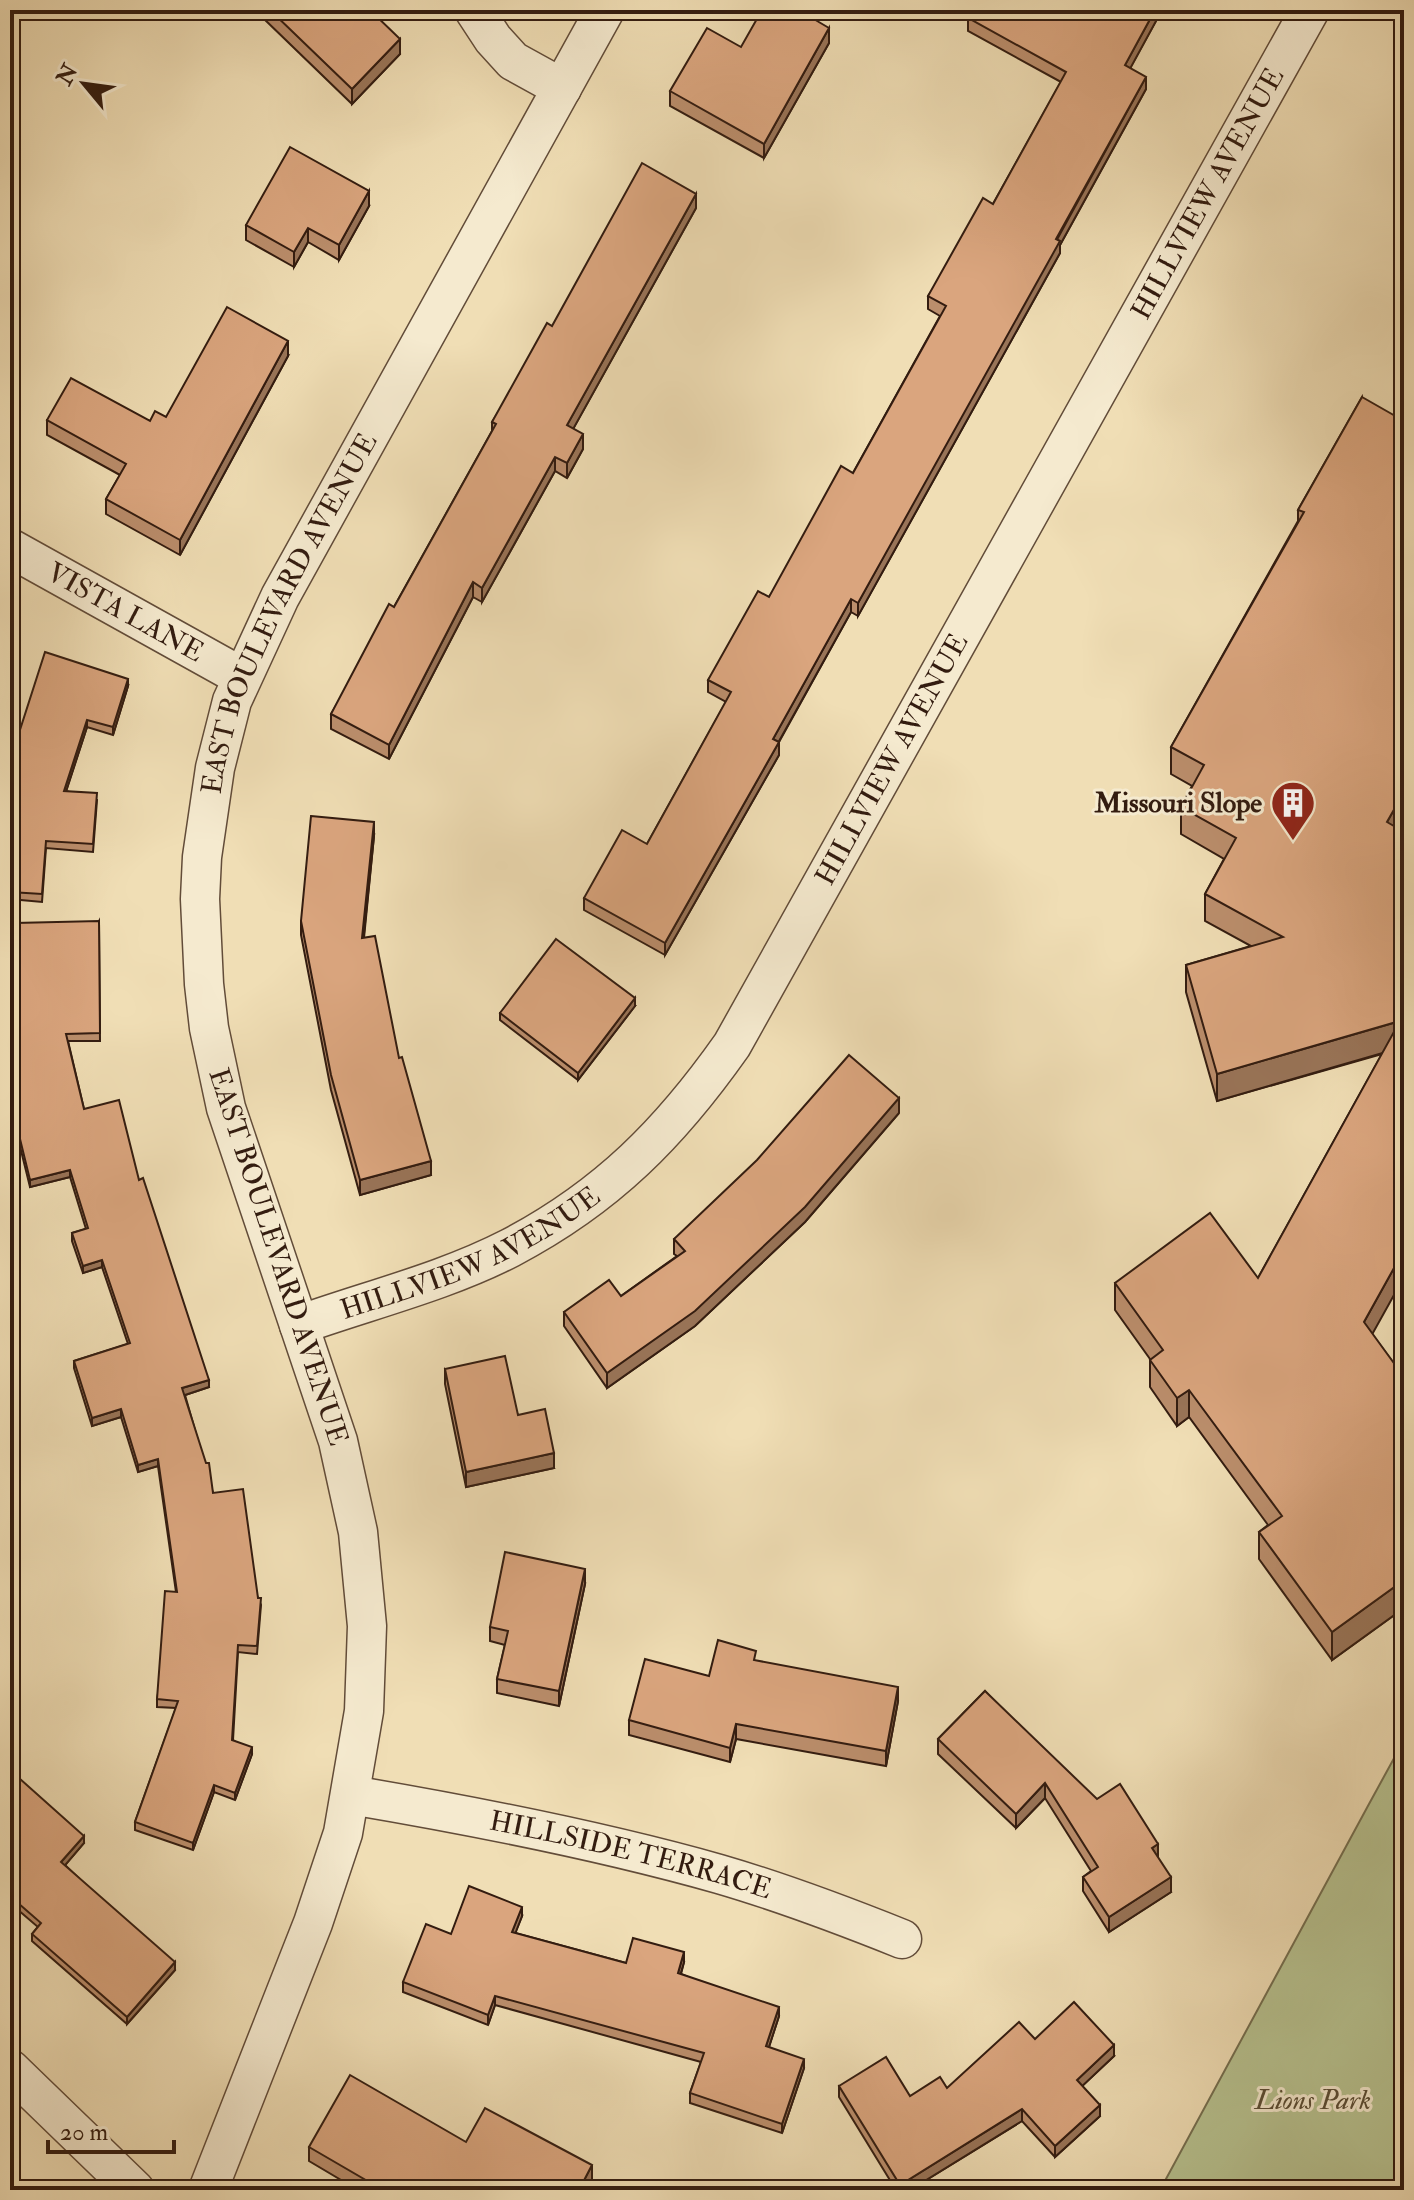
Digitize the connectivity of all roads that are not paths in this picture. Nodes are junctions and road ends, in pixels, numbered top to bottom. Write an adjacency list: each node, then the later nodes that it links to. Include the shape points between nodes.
1 (474, 10): 4 (street, via 513,61)
2 (605, 10): 4 (street, EAST BOULEVARD AVENUE)
3 (1310, 10): 7 (street, HILLVIEW AVENUE, via 740,1031 700,1091 658,1140 612,1181 509,1249)
4 (562, 88): 6 (street, EAST BOULEVARD AVENUE, via 280,597)
5 (10, 548): 6 (street, VISTA LANE)
6 (242, 677): 7 (street, EAST BOULEVARD AVENUE, via 223,733 205,832 200,899 204,984 226,1108)
7 (299, 1325): 8 (street, EAST BOULEVARD AVENUE, via 338,1441 364,1579 367,1673)
8 (351, 1795): 9 (street, HILLSIDE TERRACE, via 657,1857 772,1891); 12 (street, EAST BOULEVARD AVENUE, via 313,1923)
9 (902, 1939)
10 (10, 2069): 11 (street)
11 (135, 2190)
12 (208, 2190)

